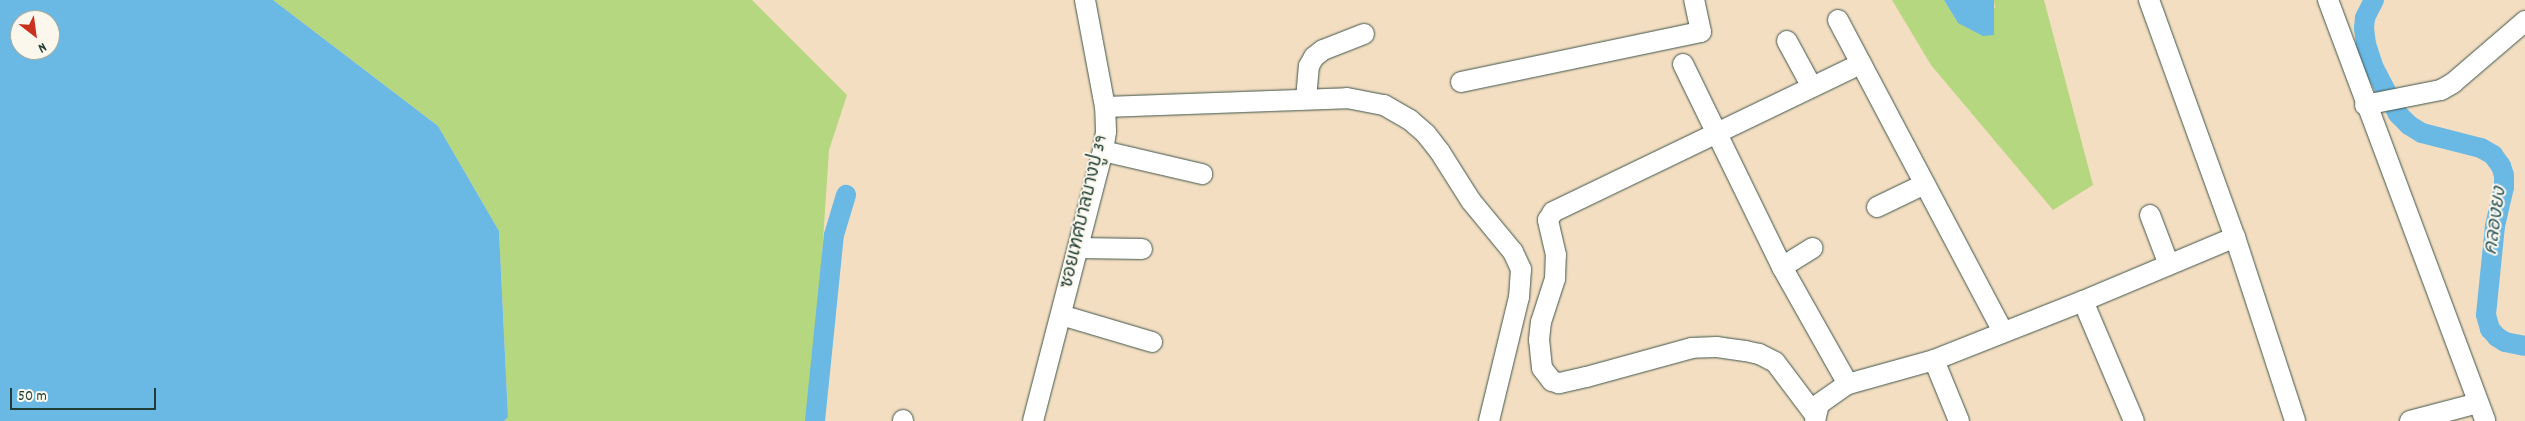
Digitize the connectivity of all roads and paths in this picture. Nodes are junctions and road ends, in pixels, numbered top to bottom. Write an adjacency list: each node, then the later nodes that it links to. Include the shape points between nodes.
1 (1085, 0): 15 (street, ซอยเทศบาลบางปู 39)
2 (1694, 0): 11 (street, via 1701,32)
3 (2149, 0): 22 (street)
4 (2328, 0): 14 (street)
5 (1838, 20): 10 (street)
6 (2525, 21): 14 (street, via 2441,90)
7 (1364, 34): 13 (street, via 1323,50 1314,58 1309,66)
8 (1787, 41): 12 (street)
9 (1683, 64): 16 (street)
10 (1861, 64): 12 (street); 19 (street)
11 (1461, 82)
12 (1812, 87): 16 (street)
13 (1306, 100): 15 (street); 36 (street, via 1348,98 1375,103 1410,120 1431,140 1471,201 1513,252 1521,269 1522,284)
14 (2370, 103): 34 (street)
15 (1106, 107): 17 (street, ซอยเทศบาลบางปู 39)
16 (1718, 131): 27 (street); 35 (street, via 1549,216 1556,255 1556,279 1541,322 1542,368 1552,381 1559,383 1692,348 1745,351 1775,362)
17 (1103, 151): 18 (street); 23 (street, ซอยเทศบาลบางปู 39)
18 (1202, 174)
19 (1925, 184): 20 (street); 30 (street)
20 (1877, 207)
21 (2150, 215): 26 (street)
22 (2235, 237): 26 (street); 40 (street)
23 (1079, 248): 25 (street); 29 (street, ซอยเทศบาลบางปู 39)
24 (1812, 248): 27 (street)
25 (1142, 249)
26 (2169, 265): 28 (street)
27 (1782, 267): 33 (street)
28 (2083, 301): 30 (street); 39 (street)
29 (1061, 316): 31 (street); 37 (street, ซอยเทศบาลบางปู 39)
30 (2003, 330): 32 (street)
31 (1152, 342)
32 (1934, 360): 33 (street); 38 (street)
33 (1848, 384): 35 (street, via 1819,404)
34 (2482, 412): 41 (street)
35 (1815, 418)
36 (1493, 420)
37 (1033, 421)
38 (1959, 421)
39 (2134, 421)
40 (2295, 421)
41 (2410, 421)

